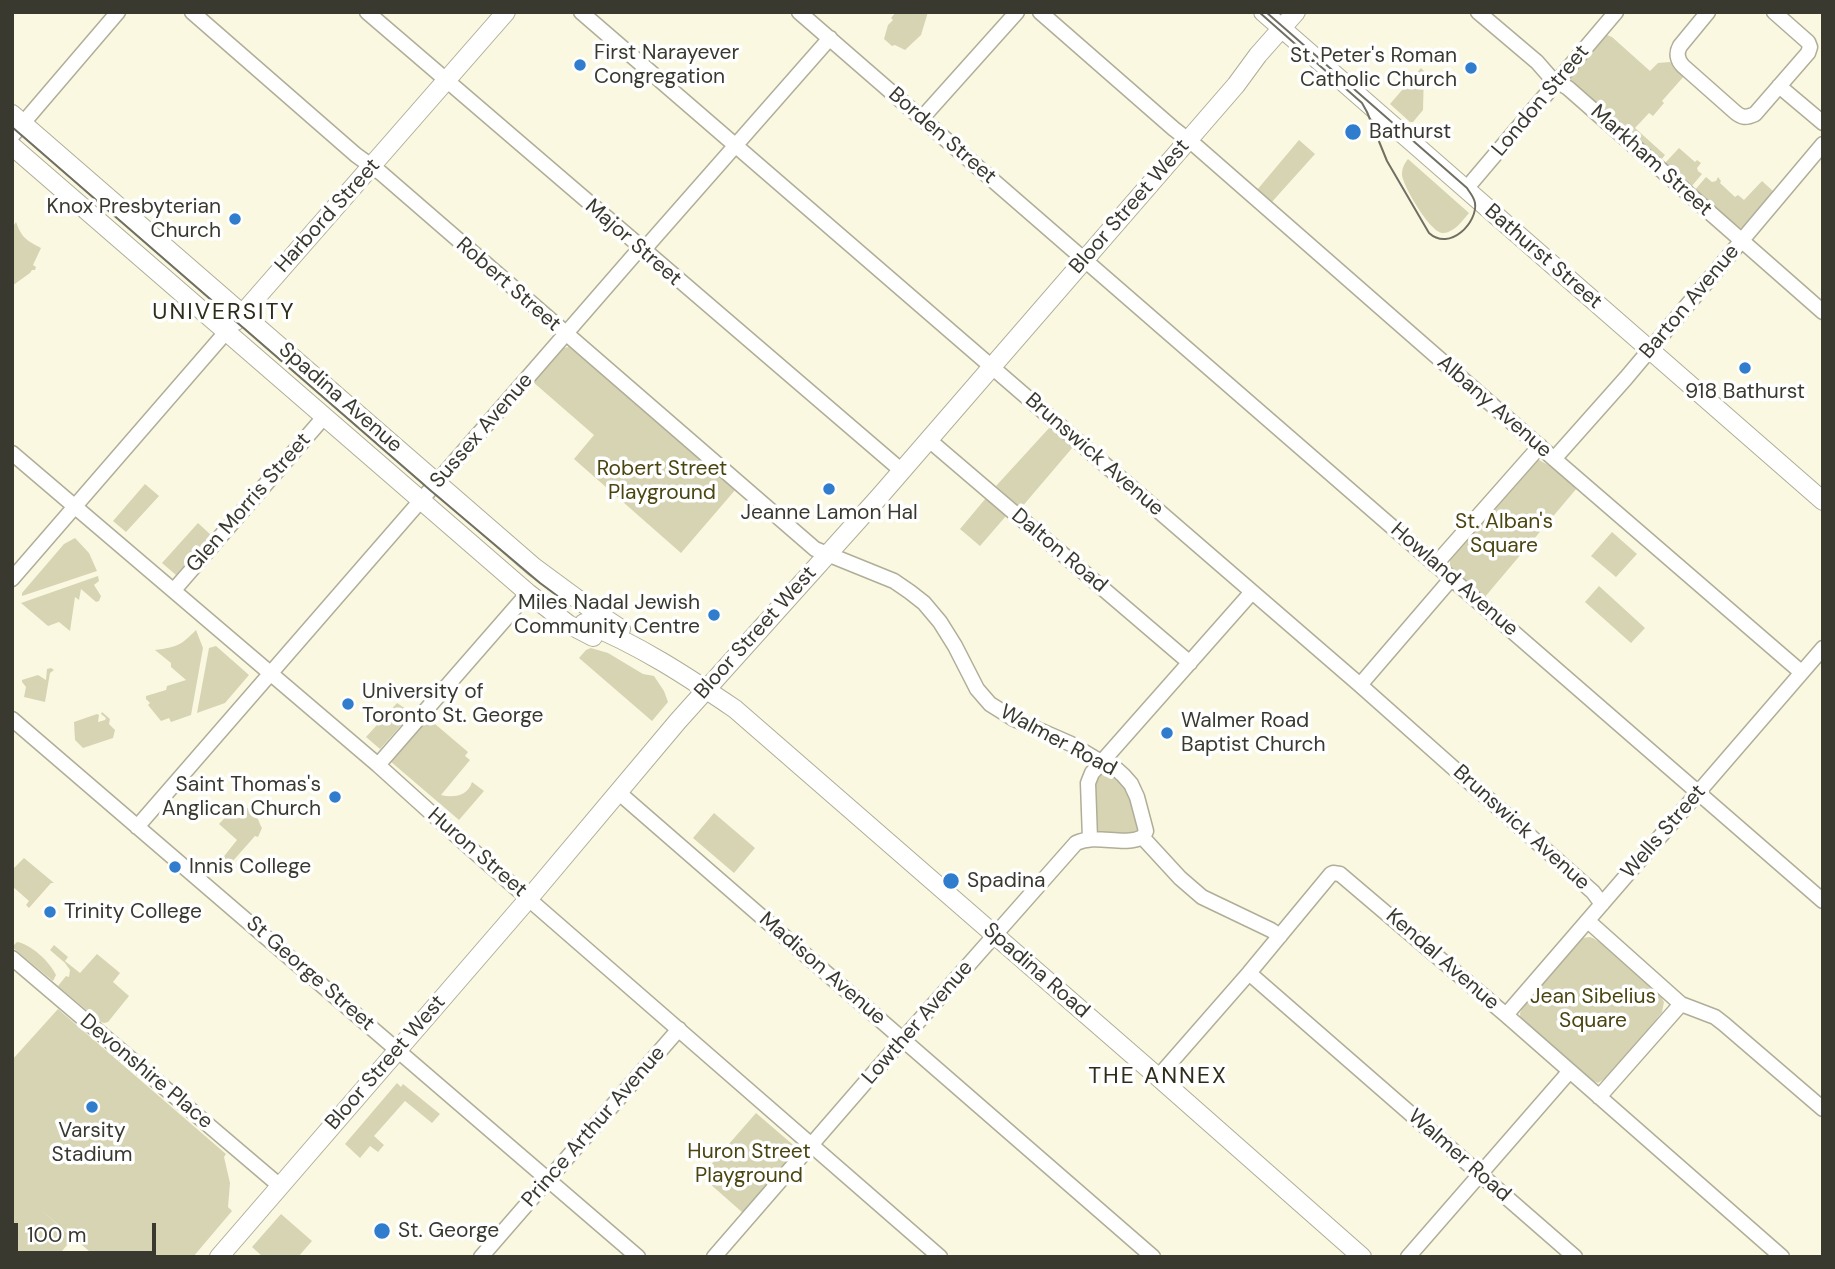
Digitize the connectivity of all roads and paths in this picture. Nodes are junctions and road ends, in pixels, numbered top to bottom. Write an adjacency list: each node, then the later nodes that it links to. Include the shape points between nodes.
1 (118, 12): 22 (street)
2 (192, 12): 27 (street, Robert Street)
3 (367, 12): 17 (street, Major Street)
4 (506, 12): 17 (main road, Harbord Street)
5 (581, 12): 26 (street, Brunswick Avenue)
6 (799, 12): 16 (street, Borden Street)
7 (1017, 12): 20 (street)
8 (1040, 12): 23 (street, Albany Avenue)
9 (1263, 12): 15 (main road, Bathurst Street)
10 (1296, 12): 15 (main road, Bloor Street West)
11 (1478, 12): 18 (street, Markham Street)
12 (1616, 12): 18 (street, London Street)
13 (1774, 12): 19 (street, via 1810,47)
14 (1704, 14): 19 (street, via 1678,50 1680,63 1743,117 1755,114)
15 (1281, 29): 23 (main road, Bloor Street West); 28 (main road, Bathurst Street)
16 (830, 38): 20 (street, Borden Street); 26 (street, Sussex Avenue)
17 (446, 81): 27 (main road, Harbord Street); 30 (street, Major Street)
18 (1556, 82): 28 (street, London Street); 29 (street, Markham Street)
19 (1779, 86): 21 (street)
20 (922, 118): 31 (street, Borden Street)
21 (1823, 123)
22 (16, 125): 33 (main road, Spadina Avenue)
23 (1188, 140): 31 (main road, Bloor Street West); 40 (street, Albany Avenue)
24 (1823, 144): 29 (street, Barton Avenue)
25 (12, 146): 34 (main road, Spadina Avenue)
26 (736, 146): 30 (street, Sussex Avenue); 37 (street, Brunswick Avenue)
27 (372, 167): 33 (main road, Harbord Street); 35 (street, Robert Street)
28 (1466, 190): 36 (main road, Bathurst Street)
29 (1741, 241): 32 (street, Markham Street); 36 (street, Barton Avenue)
30 (641, 249): 35 (street, Sussex Avenue); 43 (street, Major Street)
31 (1084, 260): 37 (main road, Bloor Street West); 49 (street, Howland Avenue)
32 (1823, 312)
33 (243, 313): 34 (main road, Harbord Street); 44 (main road, Spadina Avenue)
34 (226, 332): 38 (main road, Spadina Avenue); 47 (street, Harbord Street)
35 (565, 334): 44 (street, Sussex Avenue); 48 (street, Robert Street, via 815,550)
36 (1650, 350): 42 (street, Barton Avenue); 46 (main road, Bathurst Street)
37 (992, 367): 39 (main road, Bloor Street West); 53 (street, Brunswick Avenue)
38 (324, 417): 45 (main road, Spadina Avenue); 52 (street, Glen Morris Street)
39 (929, 440): 43 (main road, Bloor Street West); 57 (street, Dalton Road)
40 (1540, 446): 42 (street, Albany Avenue); 49 (street)
41 (12, 453): 47 (street, Huron Street)
42 (1554, 459): 58 (street, Albany Avenue)
43 (902, 471): 48 (main road, Bloor Street West)
44 (437, 483): 45 (street, Sussex Avenue); 55 (main road, Spadina Avenue, via 534,567)
45 (421, 501): 54 (main road, Spadina Avenue); 59 (street, Sussex Avenue)
46 (1823, 501)
47 (74, 506): 50 (street, Harbord Street); 52 (street, Huron Street)
48 (827, 554): 61 (main road, Bloor Street West); 63 (street, Walmer Road, via 894,581 923,603 948,634 990,704)
49 (1435, 565): 51 (street, Howland Avenue)
50 (12, 579)
51 (1451, 579): 60 (street); 66 (street, Howland Avenue)
52 (174, 590): 59 (street, Huron Street)
53 (1252, 592): 57 (street); 60 (street, Brunswick Avenue)
54 (528, 593): 55 (main road, Spadina Avenue, via 547,609); 64 (street)
55 (585, 621): 61 (main road, Spadina Avenue, via 633,637 639,649)
56 (1822, 651): 58 (street, Wells Street)
57 (1190, 663): 63 (street)
58 (1801, 672): 66 (street, Wells Street)
59 (271, 674): 64 (street, Huron Street); 67 (street, Sussex Avenue)
60 (1360, 685): 72 (street, Brunswick Avenue)
61 (706, 690): 65 (main road, Bloor Street West); 74 (main road, Spadina Road, via 735,709)
62 (12, 719): 67 (street, St George Street)
63 (1104, 761): 68 (street, Walmer Road, via 1132,784 1146,831); 69 (street, via 1088,783)
64 (378, 765): 70 (street, Huron Street)
65 (618, 792): 70 (main road, Bloor Street West); 81 (street, Madison Avenue)
66 (1698, 792): 71 (street, Howland Avenue); 72 (street, Wells Street)
67 (137, 827): 82 (street, St George Street)
68 (1143, 837): 69 (street, via 1136,841); 75 (street, via 1202,897)
69 (1090, 839): 74 (street, Lowther Avenue, via 1076,843)
70 (528, 898): 80 (street, Huron Street); 82 (main road, Bloor Street West)
71 (1823, 901)
72 (1602, 904): 73 (street, Wells Street)
73 (1588, 921): 78 (street, Brunswick Avenue); 79 (street, Wells Street)
74 (995, 936): 81 (street, Lowther Avenue); 84 (main road, Spadina Road)
75 (1280, 936): 77 (street, Kendal Avenue); 79 (street, Kendal Avenue, via 1331,874 1340,874)
76 (12, 958): 90 (street, Devonshire Place)
77 (1249, 972): 84 (street, Kendal Avenue); 88 (street, Walmer Road)
78 (1681, 1004): 85 (street); 86 (street, Brunswick Avenue, via 1715,1017)
79 (1506, 1015): 83 (street, Kendal Avenue)
80 (679, 1029): 87 (street, Huron Street); 89 (street, Prince Arthur Avenue)
81 (903, 1039): 87 (street, Lowther Avenue); 96 (street, Madison Avenue)
82 (398, 1050): 89 (street, St George Street); 90 (main road, Bloor Street West)
83 (1569, 1072): 85 (street, Kendal Avenue); 88 (street)
84 (1158, 1077): 97 (main road, Spadina Road)
85 (1599, 1097): 100 (street, Kendal Avenue)
86 (1823, 1109)
87 (812, 1144): 94 (street, Lowther Avenue); 95 (street, Huron Street)
88 (1480, 1174): 98 (street); 99 (street, Walmer Road)
89 (548, 1180): 92 (street, Prince Arthur Avenue); 93 (street, St George Street)
90 (280, 1186): 91 (main road, Bloor Street West)
91 (219, 1257)
92 (481, 1257)
93 (639, 1257)
94 (714, 1257)
95 (940, 1257)
96 (1153, 1257)
97 (1362, 1257)
98 (1408, 1257)
99 (1575, 1257)
100 (1782, 1257)

